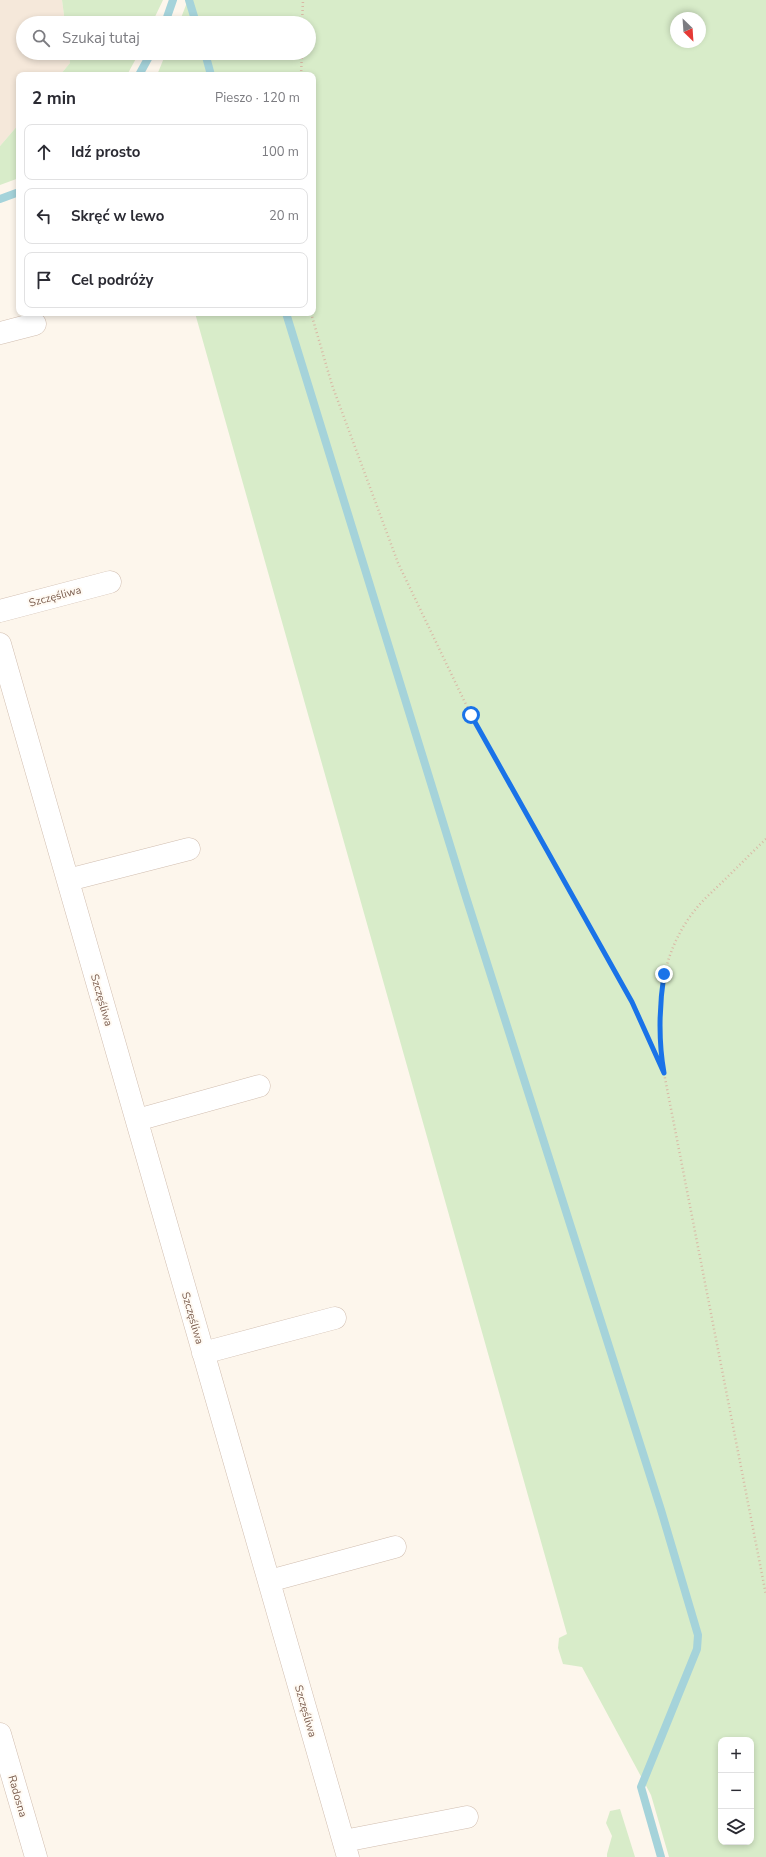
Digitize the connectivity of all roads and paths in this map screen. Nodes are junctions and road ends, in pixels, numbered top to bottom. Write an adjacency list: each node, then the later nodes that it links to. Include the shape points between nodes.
1 (303, 0): 2 (path)
2 (302, 16)
3 (302, 60): 4 (path)
4 (301, 72)
5 (312, 316): 14 (path, via 332,386 398,563 471,715 632,1002)
6 (35, 324): 7 (street)
7 (0, 333)
8 (110, 582): 9 (street, Szczęśliwa)
9 (0, 611)
10 (0, 644): 13 (street, Szczęśliwa)
11 (766, 839): 14 (path, via 695,910 673,946 664,974 660,999 660,1049)
12 (189, 849): 13 (street)
13 (68, 880): 16 (street, Szczęśliwa)
14 (664, 1073): 21 (path)
15 (259, 1086): 16 (street)
16 (137, 1120): 18 (street, Szczęśliwa)
17 (335, 1318): 18 (street, Szczęśliwa)
18 (204, 1353): 20 (street, Szczęśliwa)
19 (395, 1547): 20 (street)
20 (269, 1581): 24 (street, Szczęśliwa)
21 (766, 1595)
22 (0, 1734): 25 (street, Radosna)
23 (467, 1817): 24 (street, Szczęśliwa)
24 (346, 1849)
25 (36, 1857)

